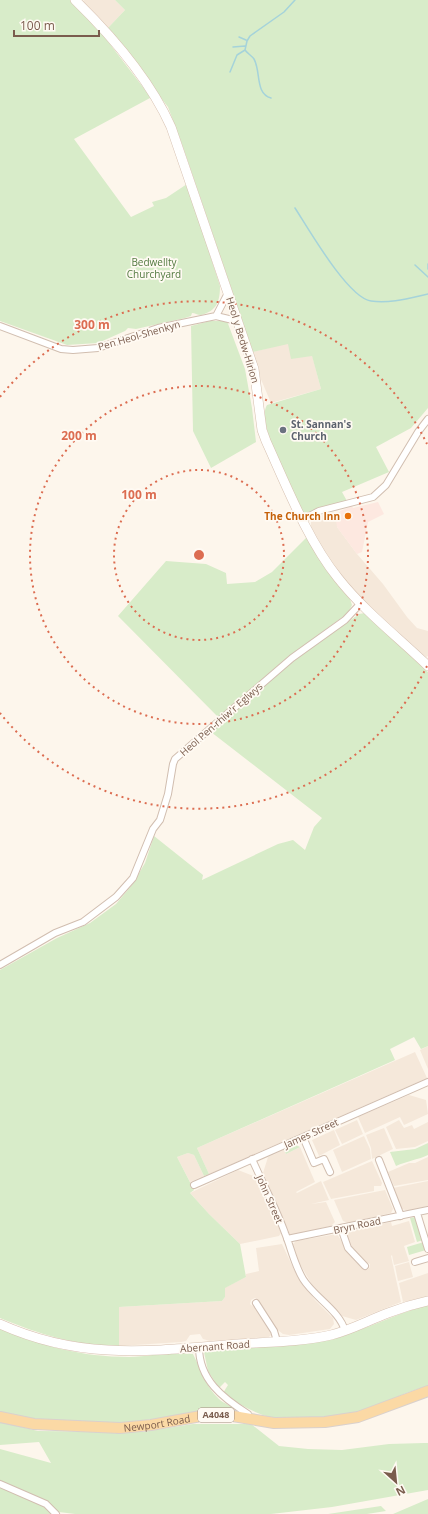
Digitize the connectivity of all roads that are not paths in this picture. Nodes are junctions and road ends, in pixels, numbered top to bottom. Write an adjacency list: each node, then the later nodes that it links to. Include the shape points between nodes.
1 (75, 0): 2 (street, Heol y Bedw-Hirion, via 119,48 162,106 187,169)
2 (228, 293): 3 (street); 4 (street, Heol y Bedw-Hirion)
3 (216, 316): 4 (street, Pen Heol-Shenkyn); 5 (street, Pen Heol-Shenkyn, via 158,328 98,348 61,349)
4 (237, 321): 7 (street, Heol y Bedw-Hirion, via 257,379 262,430)
5 (0, 326)
6 (428, 419): 7 (street, via 381,491 373,497 319,511)
7 (302, 520): 8 (street, Heol y Bedw-Hirion, via 329,567)
8 (361, 603): 9 (street, Heol y Bedw-Hirion); 10 (street, Heol Pen-rhiw'r Eglwys, via 345,620 292,658 175,759 162,816 153,829 133,878 116,898 84,922 55,933)
9 (428, 666)
10 (0, 965)
11 (428, 1082): 12 (street, James Street)
12 (302, 1137): 13 (street, James Street); 15 (street, via 314,1163 324,1159)
13 (252, 1159): 16 (street, James Street); 21 (street, John Street)
14 (378, 1160): 19 (street)
15 (330, 1172)
16 (194, 1185)
17 (428, 1210): 18 (street, Bryn Road)
18 (418, 1213): 19 (street, Bryn Road); 22 (street)
19 (401, 1216): 20 (street, Bryn Road)
20 (341, 1228): 21 (street, Bryn Road); 25 (street, via 348,1248)
21 (287, 1239): 29 (street, John Street, via 302,1278 341,1320)
22 (428, 1249)
23 (428, 1258): 24 (street)
24 (415, 1262)
25 (365, 1266)
26 (428, 1301): 29 (street, Abernant Road, via 387,1313)
27 (256, 1303): 30 (street, via 274,1331)
28 (0, 1324): 31 (street, Abernant Road, via 49,1342 93,1350 119,1352)
29 (345, 1331): 30 (street, Abernant Road)
30 (277, 1341): 31 (street, Abernant Road)
31 (199, 1347): 34 (street, via 201,1363 214,1387 248,1414)
32 (428, 1391): 34 (main road, Newport Road / A4048, via 343,1420 274,1424)
33 (0, 1417): 34 (main road, Newport Road / A4048, via 34,1424 120,1428 151,1426 201,1416)
34 (249, 1419)
35 (0, 1484): 36 (street, via 46,1504)
36 (56, 1514)

